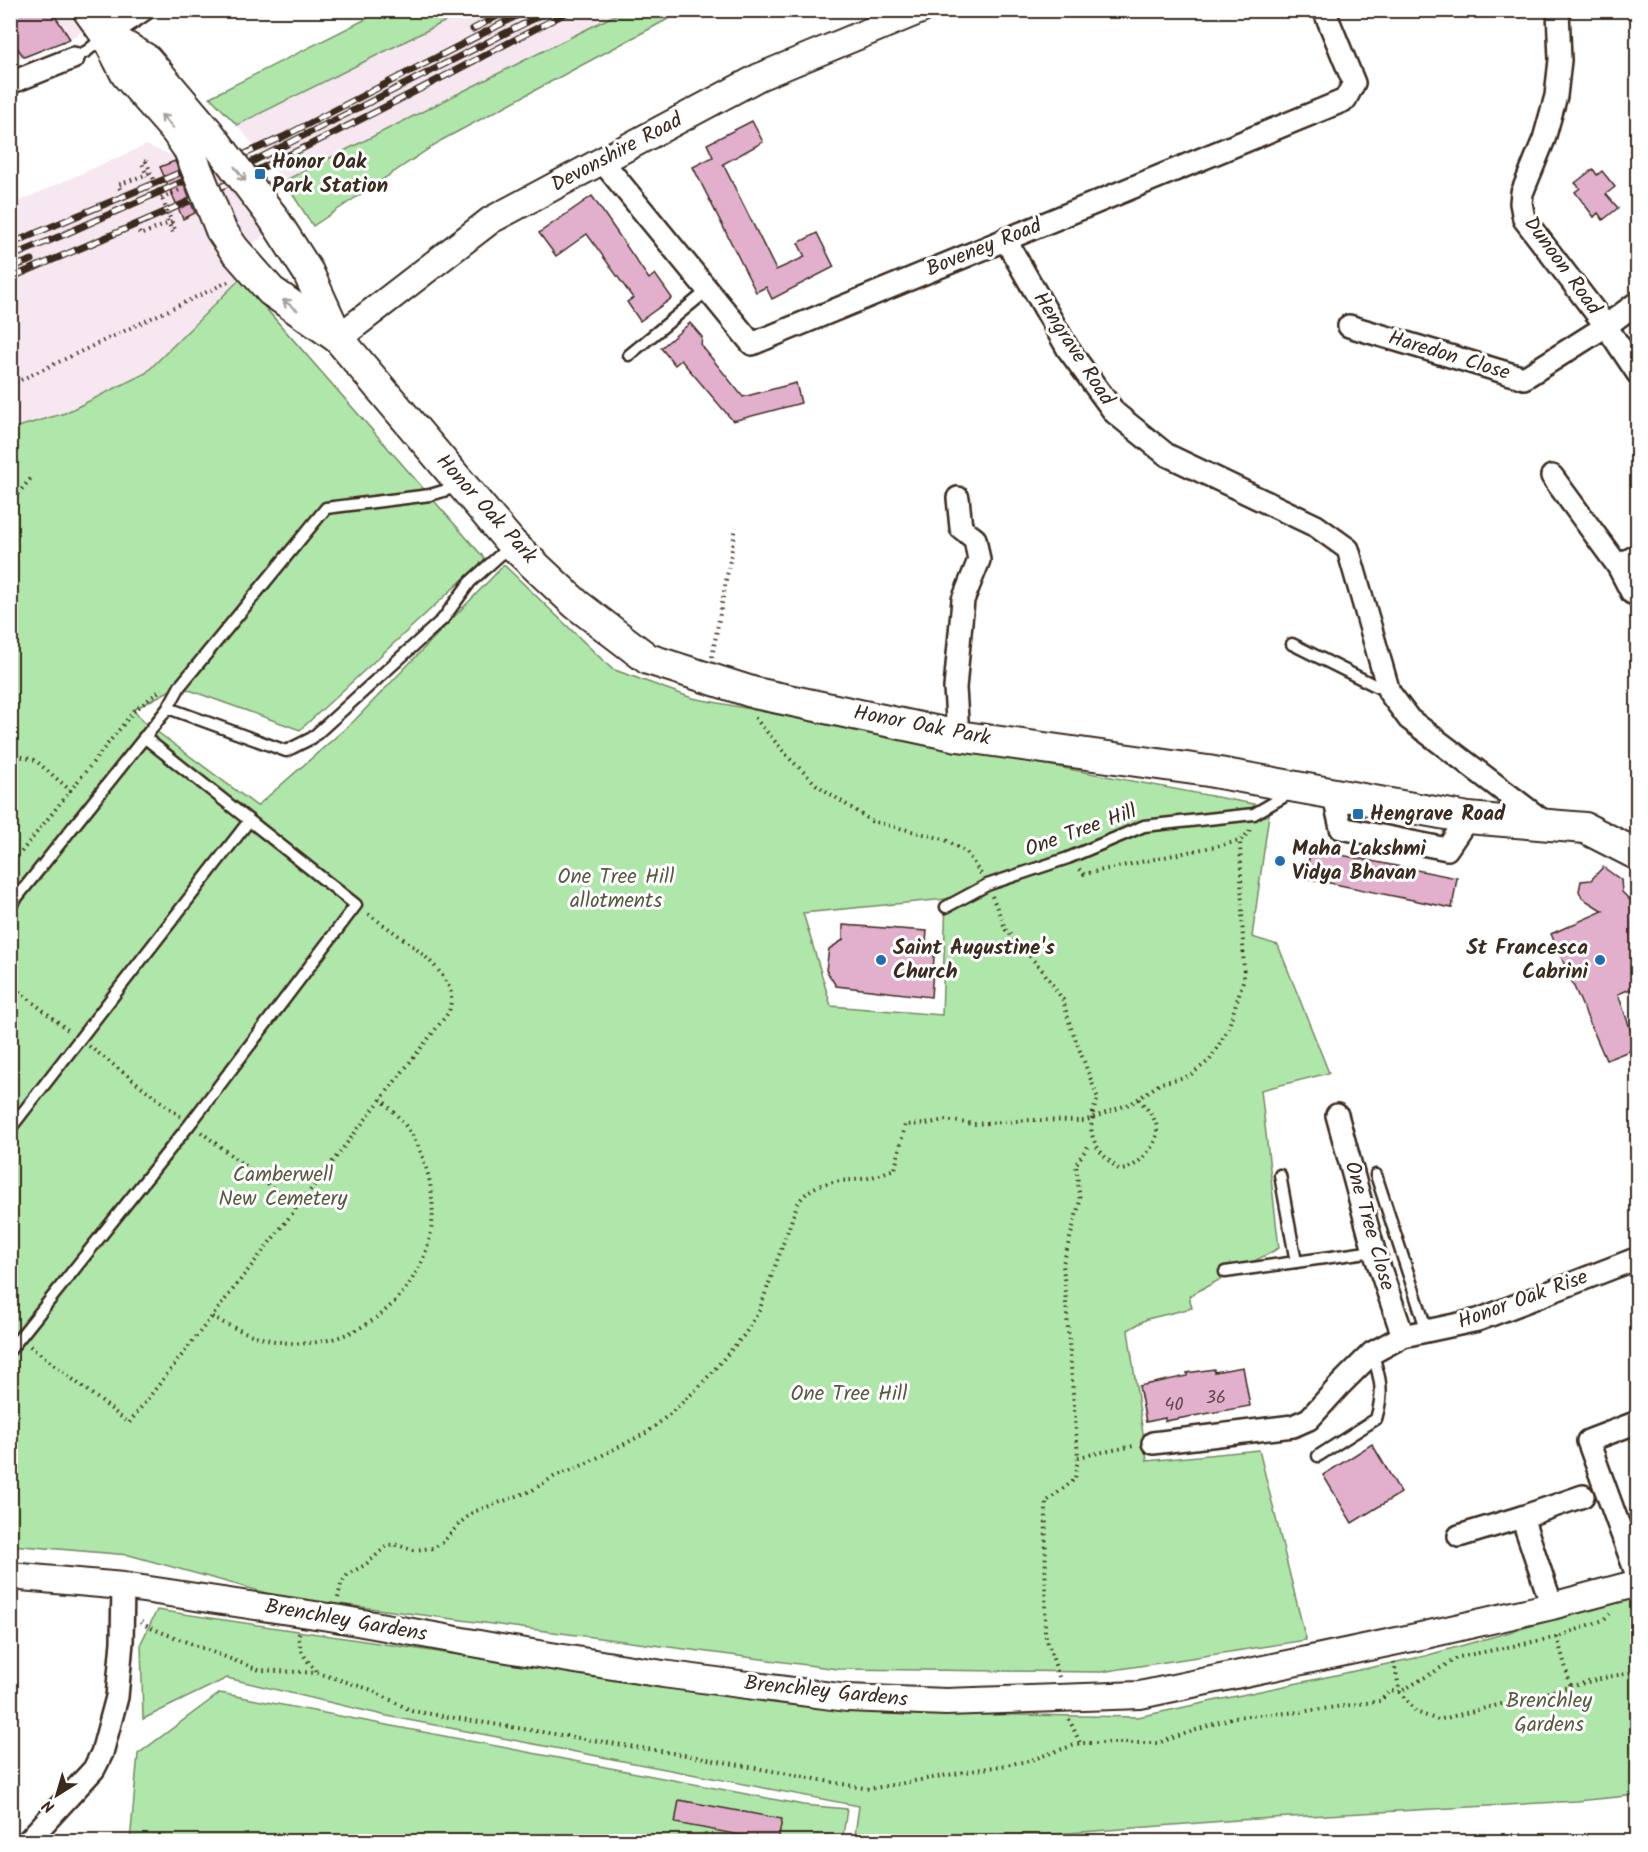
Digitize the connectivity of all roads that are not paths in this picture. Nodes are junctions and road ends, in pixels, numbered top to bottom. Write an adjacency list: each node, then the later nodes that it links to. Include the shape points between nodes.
1 (88, 10): 6 (main road, Honor Oak Park)
2 (143, 10): 6 (street)
3 (921, 10): 10 (street, Devonshire Road, via 759,77)
4 (1324, 10): 11 (street, Boveney Road, via 1354,83 1345,100)
5 (1558, 10): 15 (street, Dunoon Road, via 1560,60 1556,96 1521,204 1531,230)
6 (106, 35): 7 (lane); 9 (main road, Honor Oak Park, via 126,74 176,131)
7 (73, 58): 8 (street)
8 (10, 83)
9 (198, 141): 16 (main road, Honor Oak Park, one-way to 16, bridge, via 272,216 308,272); 16 (main road, Honor Oak Park, one-way to 9, bridge, via 272,291 234,249 222,230)
10 (602, 161): 12 (street, Boveney Road); 16 (street, Devonshire Road, via 491,220)
11 (1005, 239): 12 (street, Boveney Road, via 752,344); 27 (street, Hengrave Road, via 1068,349 1115,414 1167,455 1316,526 1348,549)
12 (708, 290): 17 (lane)
13 (1638, 302): 15 (street, Haredon Close)
14 (1349, 326): 15 (street, Haredon Close, via 1524,378)
15 (1606, 326): 18 (street, Dunoon Road)
16 (338, 338): 20 (main road, Honor Oak Park)
17 (629, 355)
18 (1638, 374)
19 (1552, 476): 24 (street)
20 (463, 486): 22 (main road, Honor Oak Park); 28 (lane, via 430,495 326,508 180,686)
21 (958, 498): 30 (street, via 962,528 975,539 979,560 963,600 955,688)
22 (512, 544): 28 (lane, via 471,582 443,619 312,738 286,751); 30 (main road, Honor Oak Park, via 576,604 648,659 755,693)
23 (1638, 555): 24 (street)
24 (1618, 566): 25 (street)
25 (1632, 593)
26 (1292, 644): 27 (lane)
27 (1389, 692): 33 (street, Hengrave Road, via 1409,719)
28 (168, 708): 29 (lane)
29 (144, 736): 32 (lane); 35 (lane)
30 (958, 736): 31 (main road, Honor Oak Park)
31 (1300, 787): 33 (main road, Honor Oak Park, via 1468,818); 36 (lane, One Tree Hill, via 1254,814 1144,826 1068,858 987,885)
32 (249, 821): 38 (lane); 46 (lane, via 356,905 190,1124)
33 (1548, 825): 34 (main road, Honor Oak Park, via 1585,828)
34 (1638, 855)
35 (10, 906)
36 (946, 907)
37 (1337, 1115): 41 (street, One Tree Close)
38 (10, 1129)
39 (1376, 1174): 45 (lane)
40 (1280, 1175): 43 (lane)
41 (1374, 1251): 43 (lane); 47 (street, One Tree Close)
42 (1638, 1258): 45 (street, Honor Oak Rise, via 1478,1320)
43 (1296, 1262): 44 (lane)
44 (1225, 1272)
45 (1427, 1331): 47 (street, Honor Oak Rise)
46 (15, 1335): 48 (lane)
47 (1403, 1336): 49 (street, Honor Oak Rise)
48 (10, 1350)
49 (1372, 1353): 51 (street, Honor Oak Rise, via 1309,1419 1293,1426); 52 (lane, via 1382,1389 1376,1419)
50 (1635, 1423): 57 (street, via 1588,1441)
51 (1153, 1443)
52 (1318, 1456)
53 (1583, 1496): 54 (street)
54 (1522, 1516): 55 (street); 60 (street)
55 (1459, 1536)
56 (10, 1576): 59 (street, Brenchley Gardens)
57 (1638, 1578)
58 (1638, 1582): 60 (street, Brenchley Gardens)
59 (123, 1597): 60 (street, Brenchley Gardens, via 300,1613 663,1674 847,1698 946,1702 1140,1695); 61 (street, via 117,1697 102,1753 94,1769)
60 (1552, 1606)
61 (27, 1842)

